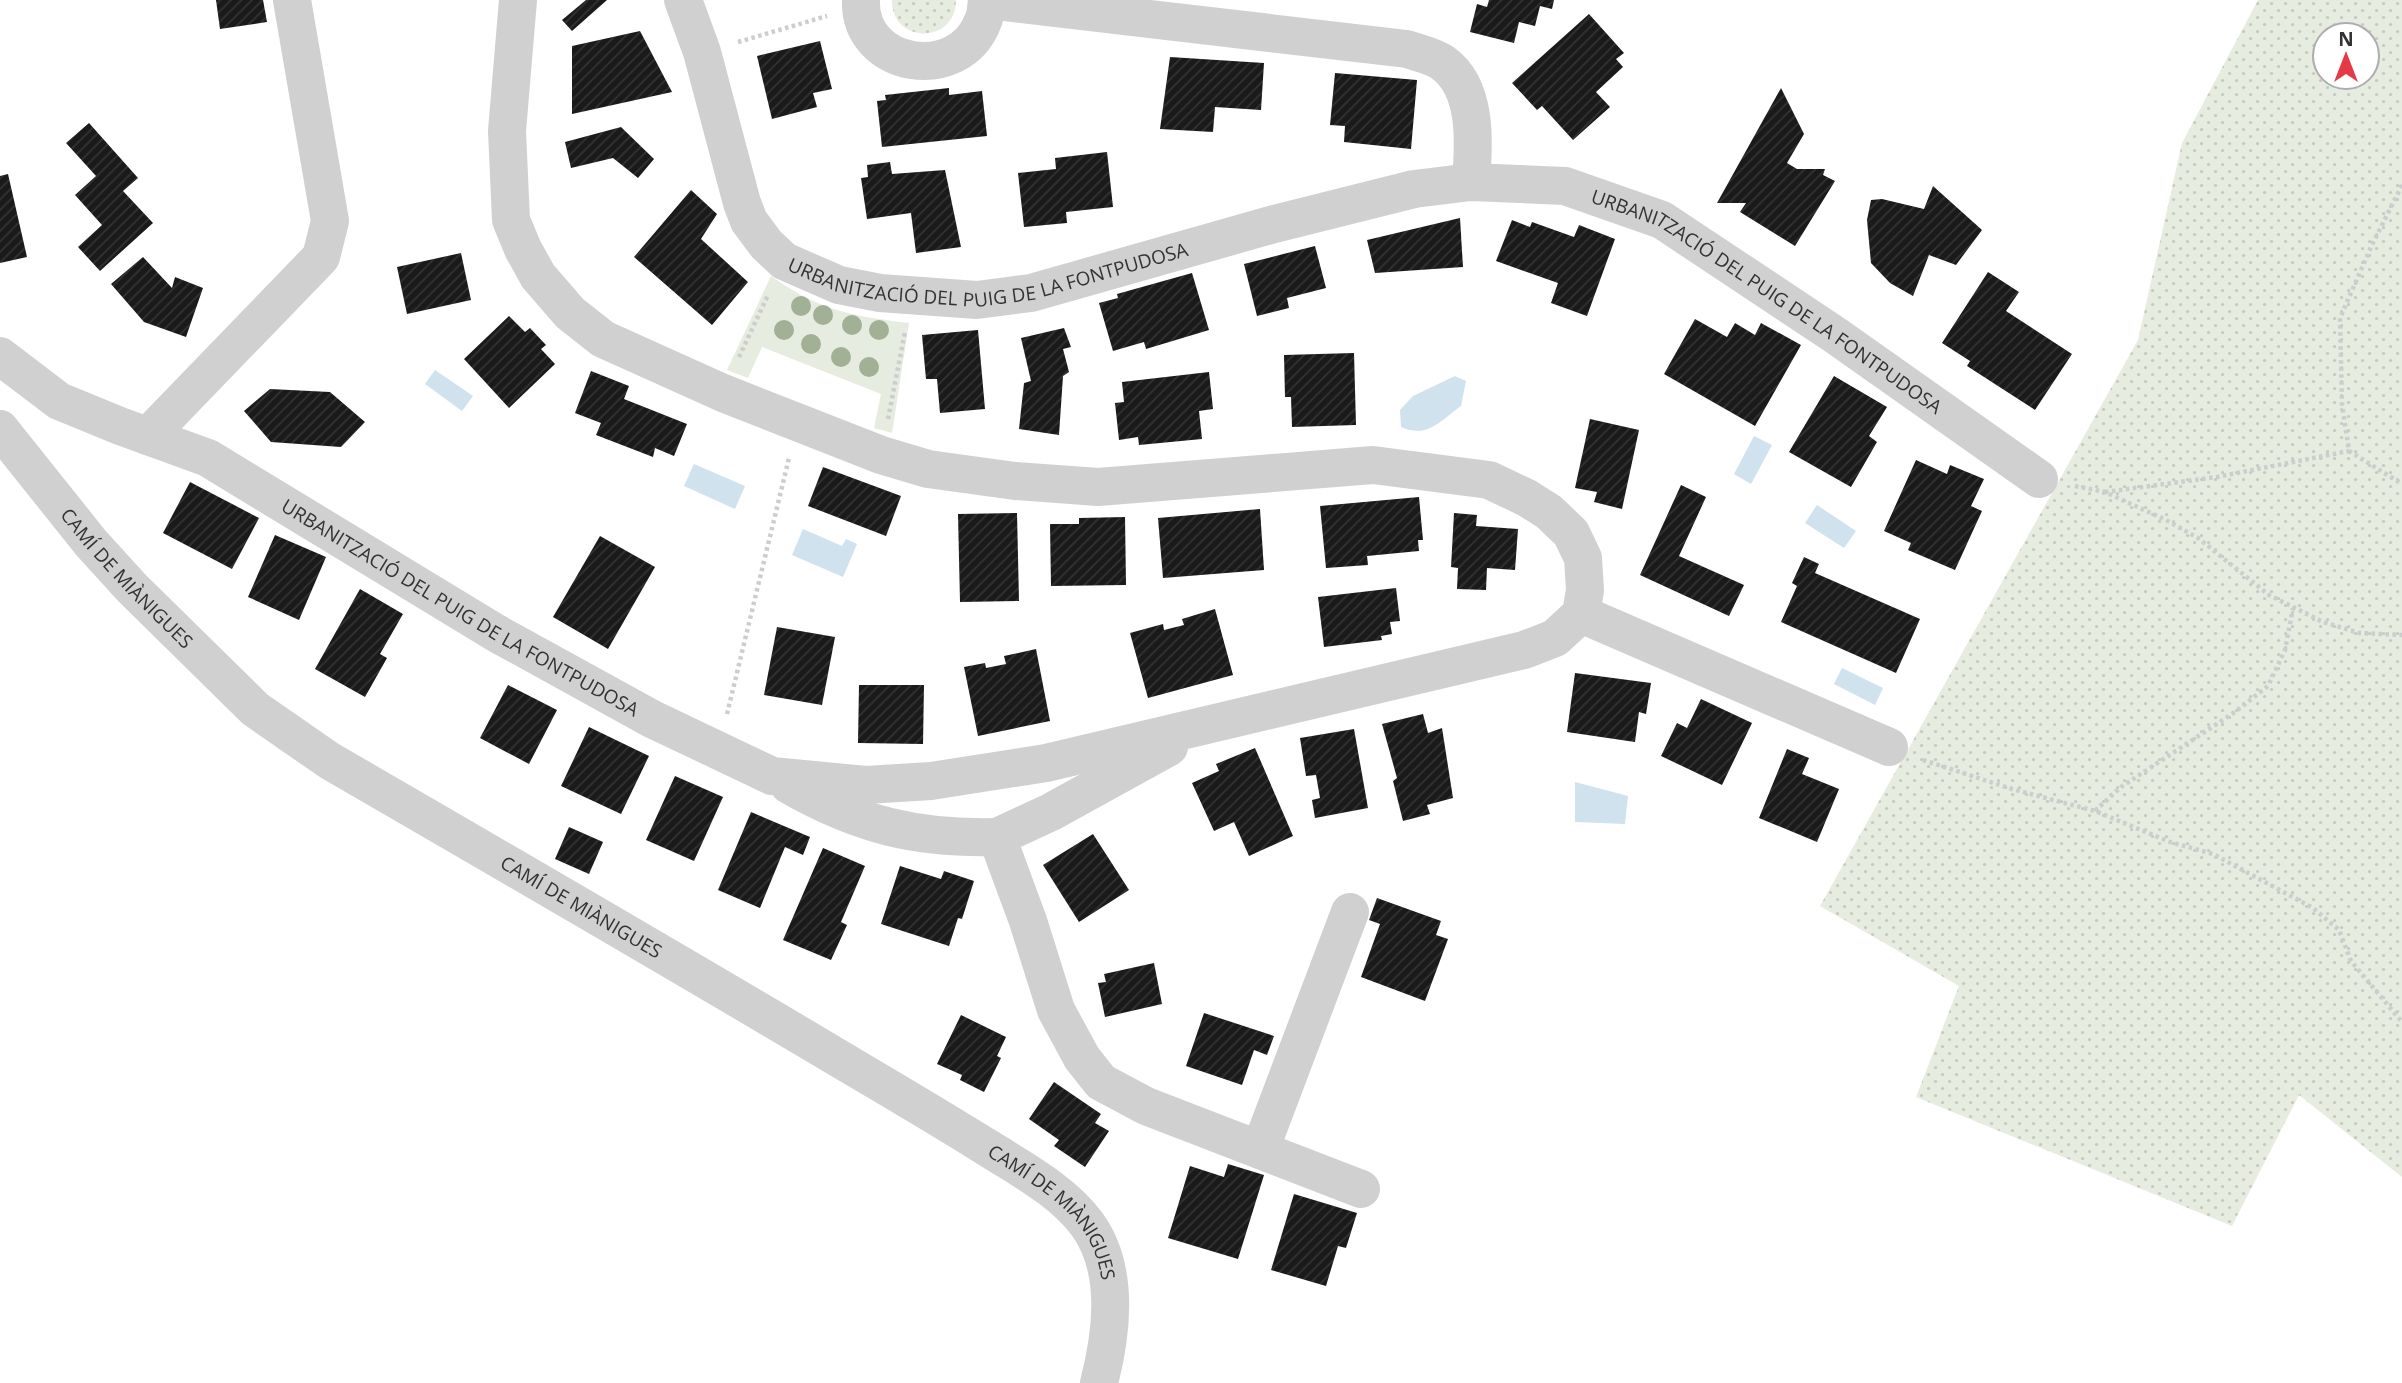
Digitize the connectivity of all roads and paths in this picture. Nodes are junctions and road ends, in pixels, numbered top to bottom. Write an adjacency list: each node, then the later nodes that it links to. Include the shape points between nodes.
1 (292, 0): 15 (street, via 330,221 321,257)
2 (518, 0): 12 (street, via 507,131 511,220 523,249 538,276 570,313 603,339)
3 (683, 0): 6 (street, URBANITZACIÓ DEL PUIG DE LA FONTPUDOSA)
4 (987, 0): 5 (street, via 983,21 957,53 937,61 916,62 878,44); 7 (street, via 1407,49 1442,61 1460,80 1468,105 1474,151)
5 (861, 3): 6 (path)
6 (702, 52): 9 (street, URBANITZACIÓ DEL PUIG DE LA FONTPUDOSA, via 742,203 749,221)
7 (1471, 182): 10 (street, URBANITZACIÓ DEL PUIG DE LA FONTPUDOSA, via 1414,189 1287,221 1031,293 977,299); 18 (street, URBANITZACIÓ DEL PUIG DE LA FONTPUDOSA, via 1565,186 1662,220 1824,327)
8 (2402, 185): 16 (path, via 2340,318 2342,404)
9 (783, 261): 10 (street, URBANITZACIÓ DEL PUIG DE LA FONTPUDOSA, via 839,285); 12 (path)
10 (912, 296): 17 (path)
11 (0, 356): 15 (street, URBANITZACIÓ DEL PUIG DE LA FONTPUDOSA, via 59,401)
12 (723, 393): 13 (street)
13 (798, 423): 17 (street); 26 (path)
14 (0, 429): 34 (street, CAMÍ DE MIÀNIGUES, via 132,588 237,692 288,734 1050,1187 1088,1225 1104,1263 1110,1325)
15 (148, 436): 26 (street, URBANITZACIÓ DEL PUIG DE LA FONTPUDOSA, via 208,458 496,632 652,719)
16 (2349, 451): 19 (path); 20 (path, via 2217,477)
17 (881, 455): 22 (street, via 928,469 1098,487 1374,465 1489,480 1549,512 1571,533 1583,558 1586,590)
18 (2039, 479): 20 (path)
19 (2402, 484)
20 (2105, 492): 21 (path, via 2198,538 2269,595)
21 (2293, 607): 23 (path, via 2359,633); 28 (path, via 2285,650 2268,686 2121,787)
22 (1581, 614): 24 (street, URBANITZACIÓ DEL PUIG DE LA FONTPUDOSA, via 1555,638 1524,650); 25 (street)
23 (2402, 635)
24 (1208, 726): 27 (street, URBANITZACIÓ DEL PUIG DE LA FONTPUDOSA, via 1046,763 931,781 866,785); 29 (street, URBANITZACIÓ DEL PUIG DE LA FONTPUDOSA)
25 (1889, 747): 28 (path, via 2012,789)
26 (719, 750): 27 (street, URBANITZACIÓ DEL PUIG DE LA FONTPUDOSA)
27 (772, 776): 29 (street, URBANITZACIÓ DEL PUIG DE LA FONTPUDOSA, via 874,825 958,838)
28 (2095, 811): 31 (path, via 2213,854 2313,908 2339,930 2351,961)
29 (997, 837): 32 (street, via 1056,1010 1082,1059 1101,1082 1146,1106)
30 (1350, 912): 32 (street)
31 (2402, 1022)
32 (1260, 1150): 33 (street)
33 (1361, 1189)
34 (1099, 1383)

